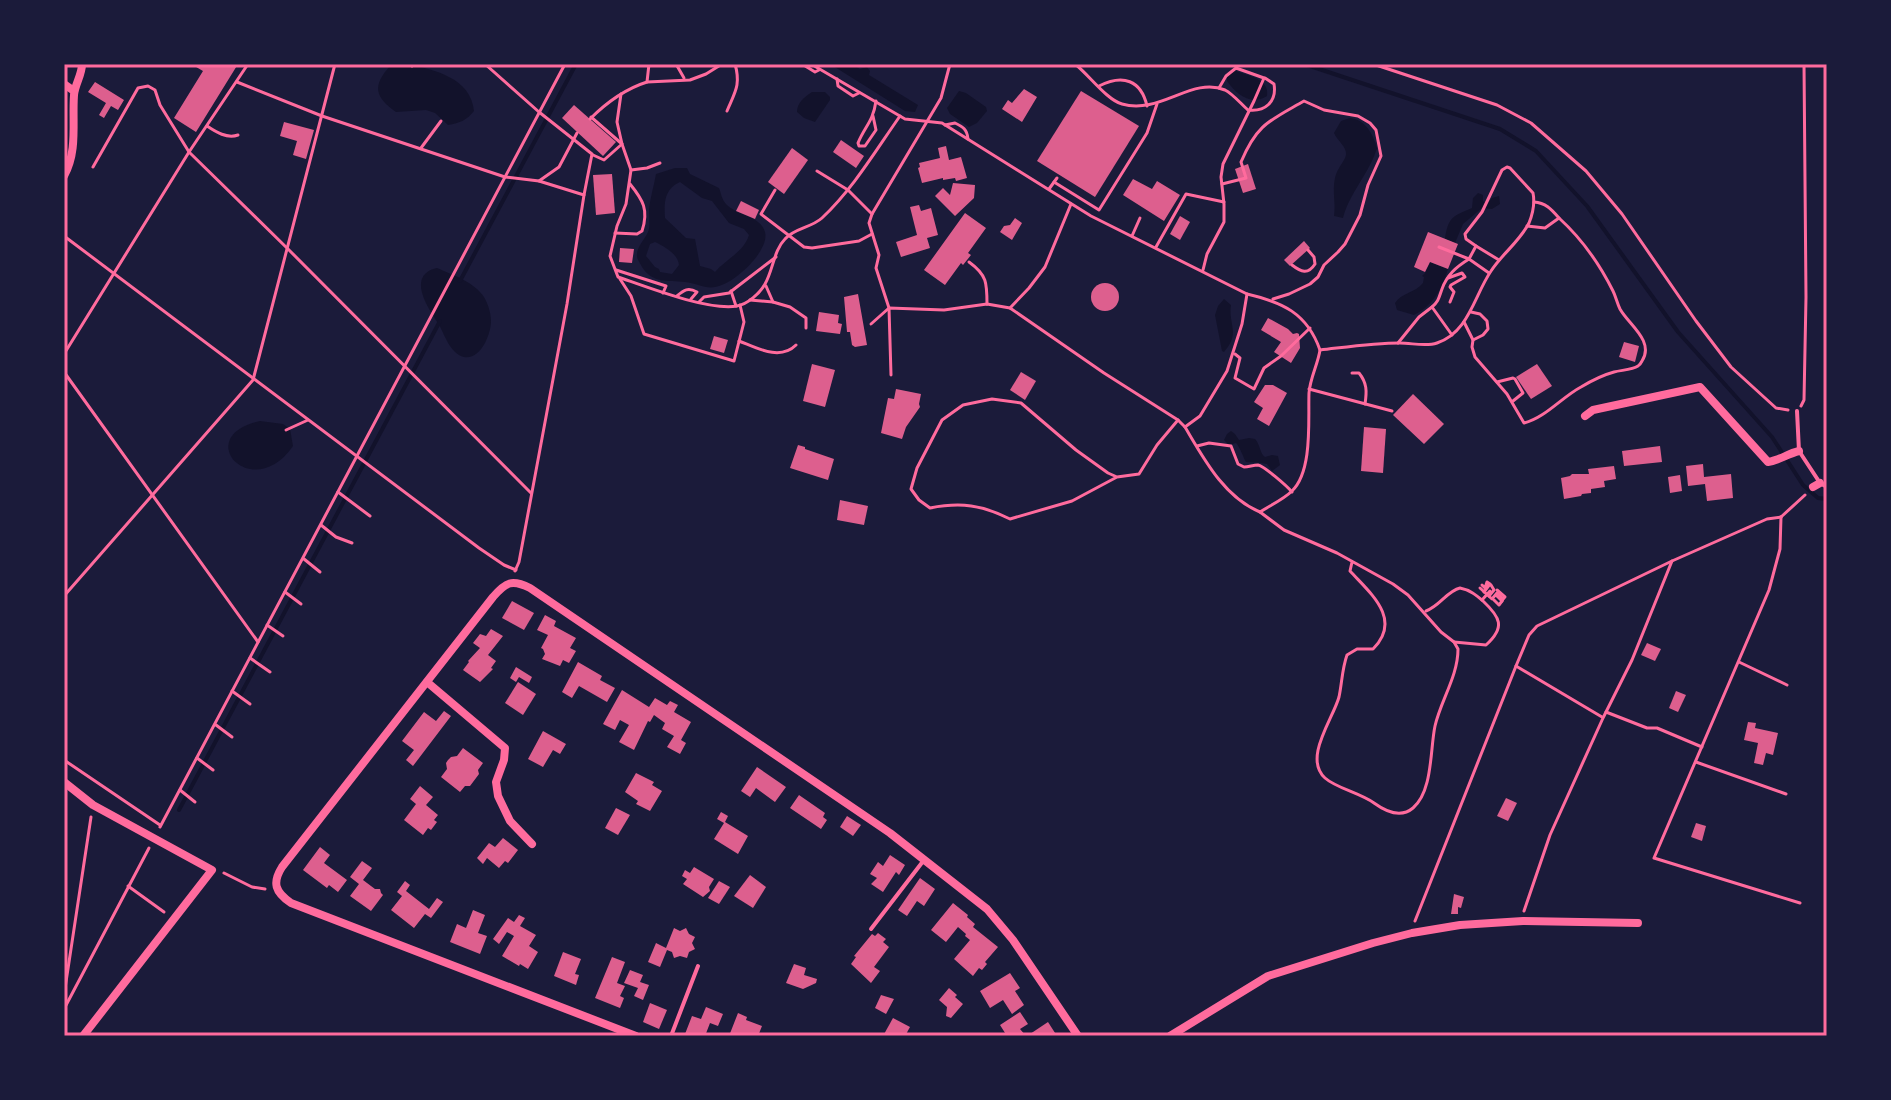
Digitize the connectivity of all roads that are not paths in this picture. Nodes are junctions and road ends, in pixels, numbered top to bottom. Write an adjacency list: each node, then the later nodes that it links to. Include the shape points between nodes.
1 (82, 64): 3 (street)
2 (64, 84): 3 (street)
3 (74, 91): 4 (street, via 75,134)
4 (64, 176)
5 (1797, 411): 7 (lane)
6 (1585, 416): 7 (street, via 1700,387 1768,462)
7 (1794, 452): 8 (lane)
8 (1820, 485)
9 (427, 682): 11 (street, via 505,748 498,796 510,821); 12 (street, via 500,589 517,582); 16 (street, via 282,867 276,888 291,903)
10 (64, 782): 17 (street, via 93,805 212,870)
11 (532, 844)
12 (924, 860): 14 (lane); 21 (street, via 987,909)
13 (1638, 923): 22 (street, via 1523,921 1412,933 1268,976)
14 (871, 929)
15 (698, 966): 20 (lane)
16 (610, 1026): 18 (street); 19 (street)
17 (83, 1036)
18 (604, 1036)
19 (636, 1036)
20 (671, 1036)
21 (1078, 1036)
22 (1170, 1036)

